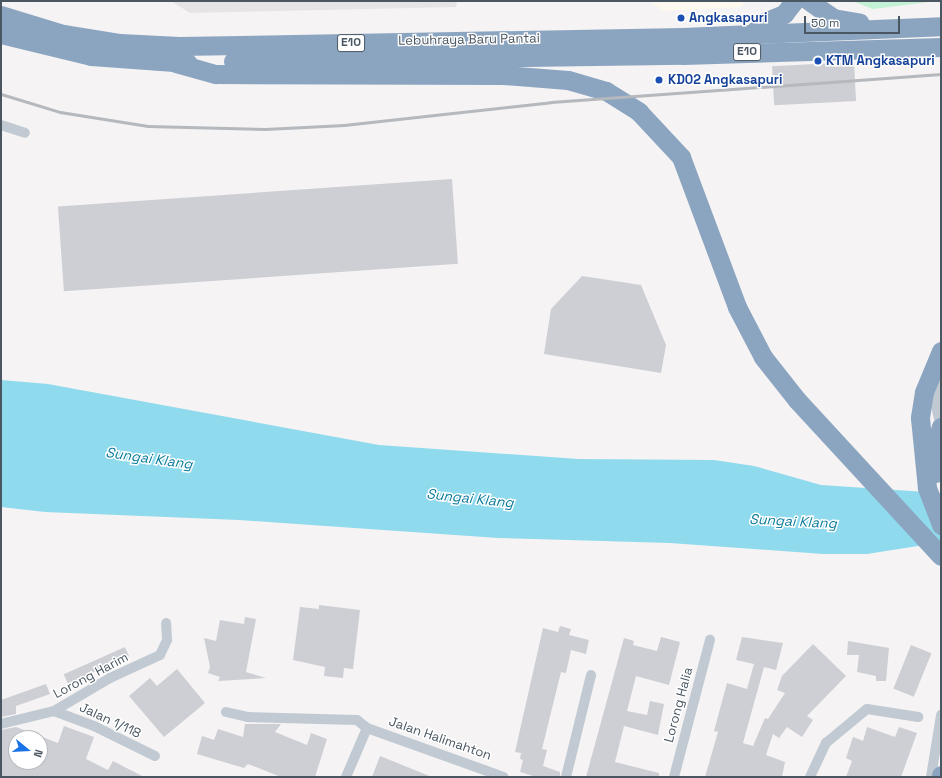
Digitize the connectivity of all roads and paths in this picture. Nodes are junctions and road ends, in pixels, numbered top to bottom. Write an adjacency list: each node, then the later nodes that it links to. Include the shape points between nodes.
1 (794, 1): 8 (highway, via 784,14 764,22)
2 (809, 1): 6 (highway, via 841,20)
3 (1, 10): 7 (highway)
4 (1, 15): 7 (highway, Lebuhraya Baru Pantai / E10)
5 (941, 26): 6 (highway, Lebuhraya Baru Pantai / E10)
6 (918, 28): 8 (highway, Lebuhraya Baru Pantai / E10)
7 (9, 33): 8 (highway, Lebuhraya Baru Pantai / E10, via 63,34 120,43 179,46); 10 (highway, Lebuhraya Baru Pantai / E10, via 92,56)
8 (750, 36)
9 (941, 47): 10 (highway, Lebuhraya Baru Pantai / E10, via 683,55)
10 (176, 63): 17 (highway, via 215,74 446,75 568,80 606,91 638,112 659,131 681,157 736,307 763,357 797,400)
11 (1, 125): 12 (street)
12 (25, 133)
13 (941, 351): 16 (highway, via 924,392 920,418 927,488)
14 (941, 376): 15 (street, via 936,406)
15 (941, 428): 17 (highway, via 933,456)
16 (941, 525)
17 (941, 557)
18 (166, 623): 21 (street, Lorong Harim, via 167,640 160,655 110,678)
19 (710, 640): 32 (street, Lorong Halia)
20 (591, 675): 31 (street)
21 (54, 711): 25 (street, Lorong Harim); 27 (street, Jalan 1/118, via 94,726)
22 (226, 712): 26 (street, Jalan Halimahton, via 248,717 357,720)
23 (941, 715): 34 (street)
24 (918, 716): 33 (street, via 867,709 826,743)
25 (1, 724)
26 (367, 728): 28 (street, Jalan Halimahton); 29 (street)
27 (155, 756)
28 (488, 774): 30 (street, Jalan Halimahton)
29 (346, 777)
30 (504, 777)
31 (566, 777)
32 (674, 777)
33 (810, 777)
34 (930, 777)

